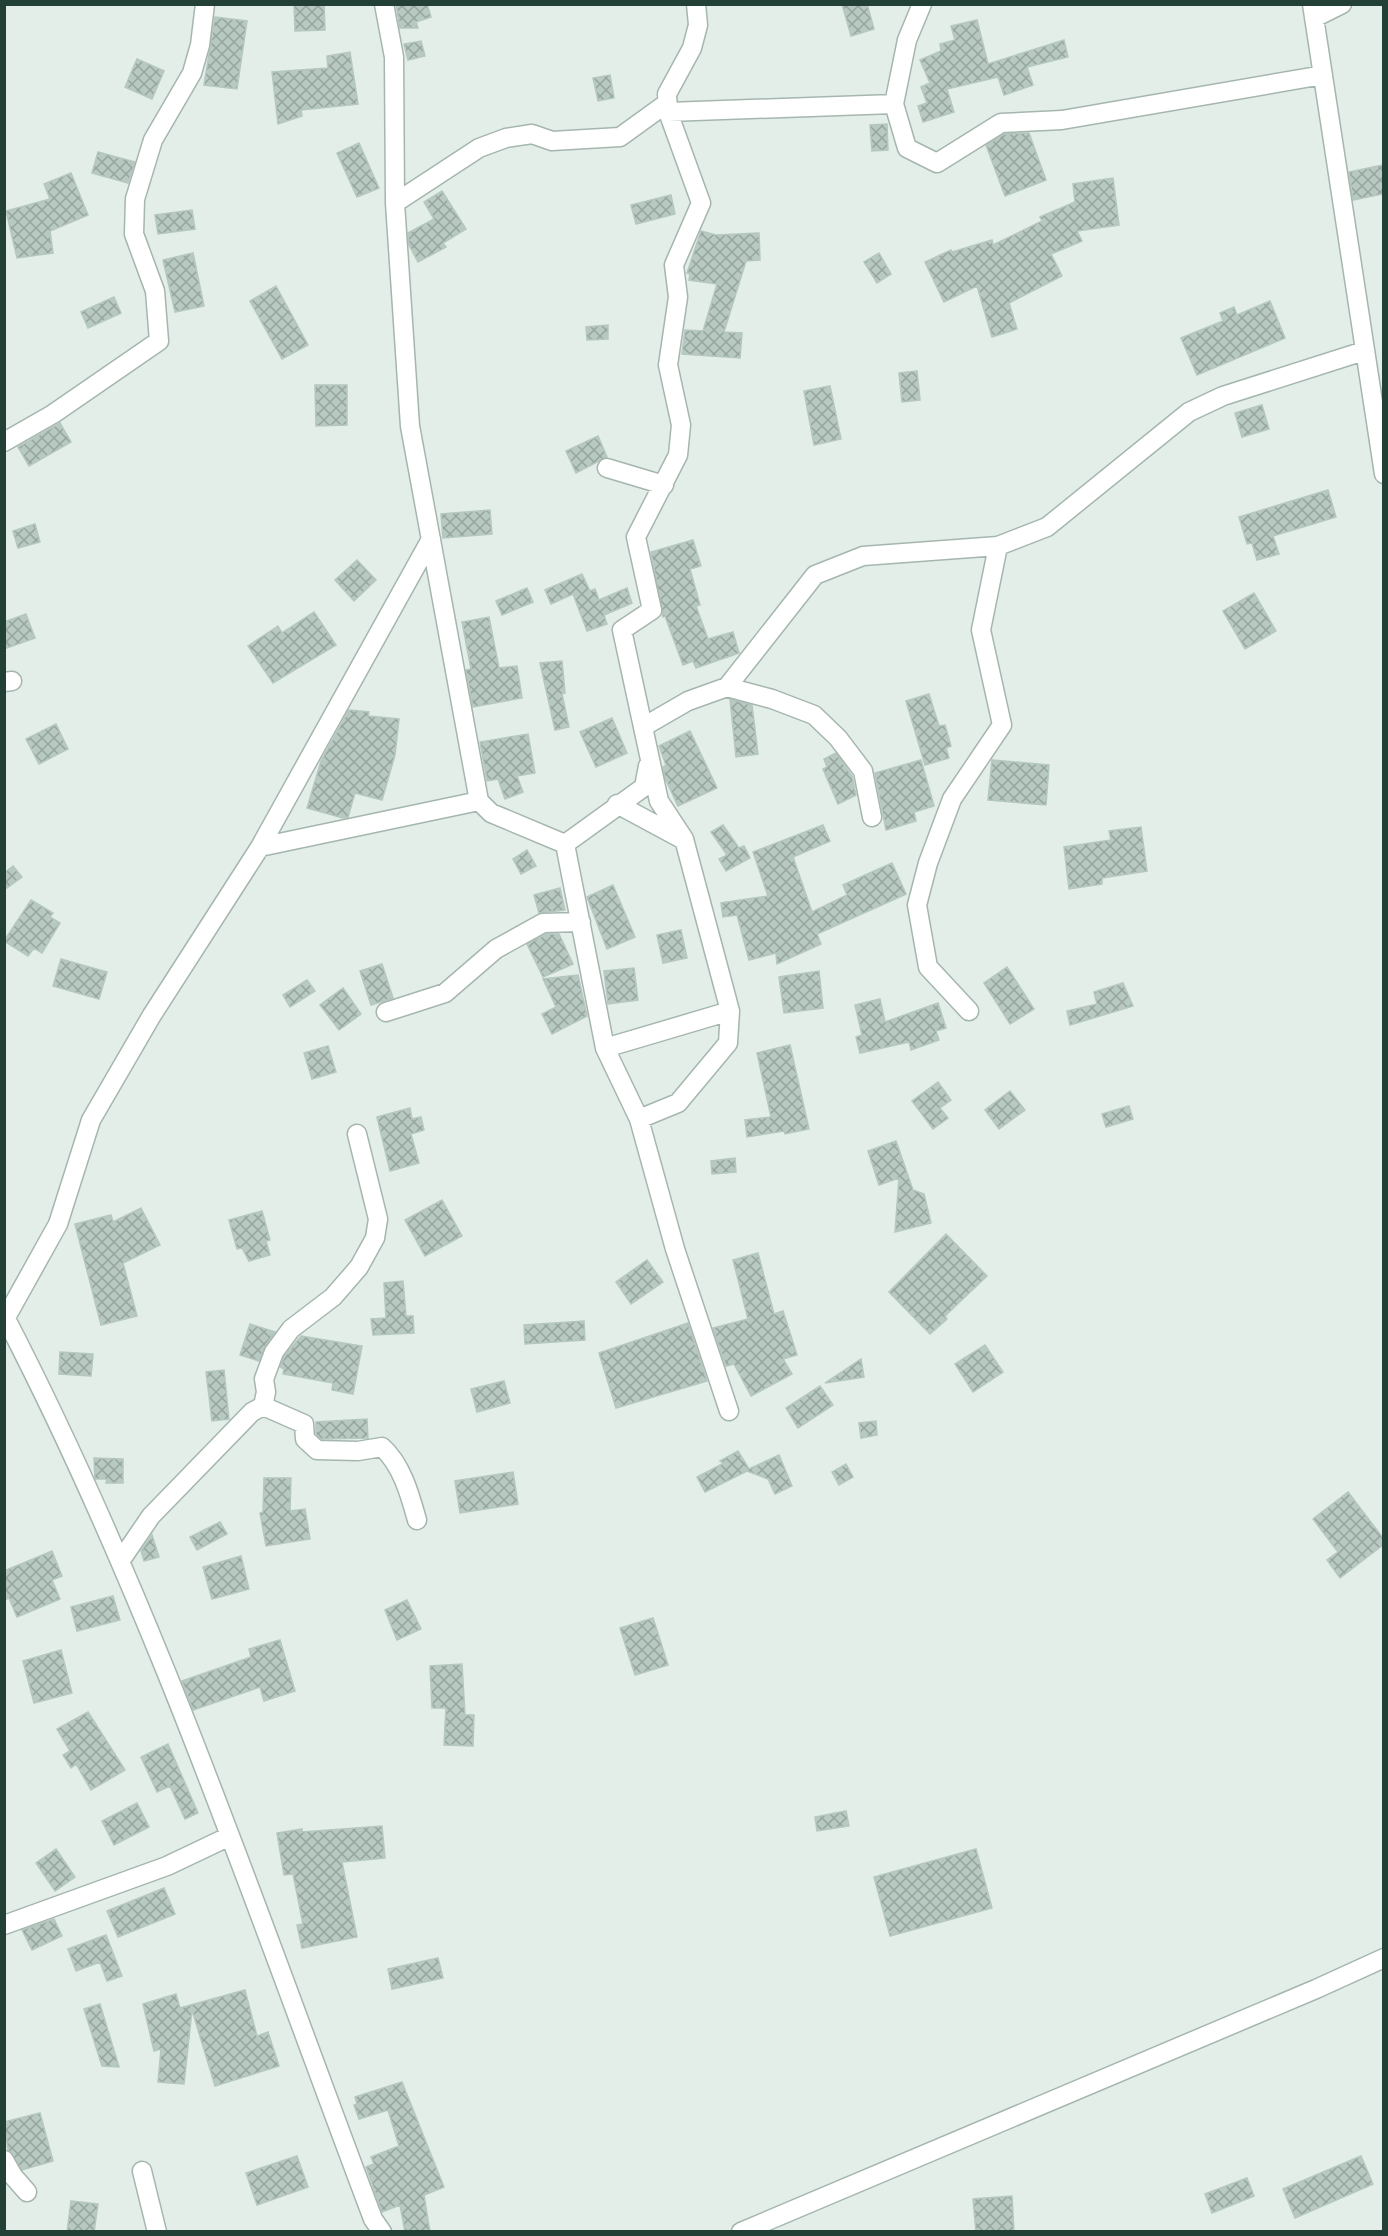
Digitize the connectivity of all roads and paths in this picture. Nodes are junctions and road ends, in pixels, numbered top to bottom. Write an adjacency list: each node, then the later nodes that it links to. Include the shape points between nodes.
1 (205, 4): 12 (street, via 192,73 153,140 135,200 134,234 155,291 159,341 53,414)
2 (384, 4): 10 (street, via 394,57)
3 (696, 4): 9 (street, via 698,25 694,41 667,94)
4 (922, 4): 8 (street, via 907,40)
5 (1342, 4): 6 (street)
6 (1313, 11): 7 (street)
7 (1323, 75): 8 (street, via 1062,120 1001,123 937,163 907,148); 11 (street)
8 (894, 104): 9 (street)
9 (668, 108): 10 (street, via 620,137 552,141 532,134 506,138 479,148); 15 (street, via 701,203 674,265 678,297 668,365 681,425 678,455)
10 (394, 203): 16 (street, via 410,426)
11 (1364, 351): 14 (street); 17 (street, via 1224,396 1188,412 1047,527)
12 (4, 442)
13 (608, 468): 15 (street)
14 (1383, 474)
15 (664, 485): 19 (street, via 636,537 652,610 622,630)
16 (432, 539): 21 (street); 26 (street)
17 (998, 546): 18 (street, via 863,556 815,575); 29 (street, via 981,630 1002,725 952,799 917,905 928,967)
18 (727, 687): 19 (street, via 688,701); 23 (street, via 814,715 863,771)
19 (643, 727): 20 (street)
20 (648, 749): 22 (street, via 649,772 644,787); 24 (street, via 658,801)
21 (479, 801): 25 (street, via 490,813); 26 (street)
22 (618, 804): 24 (street); 25 (street)
23 (872, 817)
24 (684, 840): 28 (street)
25 (565, 844): 27 (street)
26 (260, 848): 34 (street, via 152,1015 91,1120 58,1224)
27 (581, 922): 30 (street, via 543,923 496,949 445,993); 31 (street)
28 (730, 1011): 31 (street); 32 (street, via 728,1043 678,1103)
29 (969, 1011)
30 (386, 1012)
31 (605, 1048): 32 (street)
32 (639, 1119): 36 (street, via 675,1249)
33 (357, 1134): 35 (street, via 378,1219 375,1238 359,1267 333,1297 291,1329 274,1352 264,1379)
34 (5, 1318): 38 (street)
35 (263, 1406): 37 (street, via 304,1424 305,1439 317,1450 382,1447 392,1455); 38 (street, via 243,1421 151,1516)
36 (729, 1411)
37 (417, 1520)
38 (121, 1560): 39 (street)
39 (230, 1836): 40 (street, via 167,1866); 46 (street, via 373,2219)
40 (4, 1925)
41 (1383, 1958): 47 (street)
42 (4, 2160): 44 (street)
43 (142, 2171): 45 (street)
44 (27, 2192)
45 (156, 2232)
46 (382, 2232)
47 (741, 2232)

